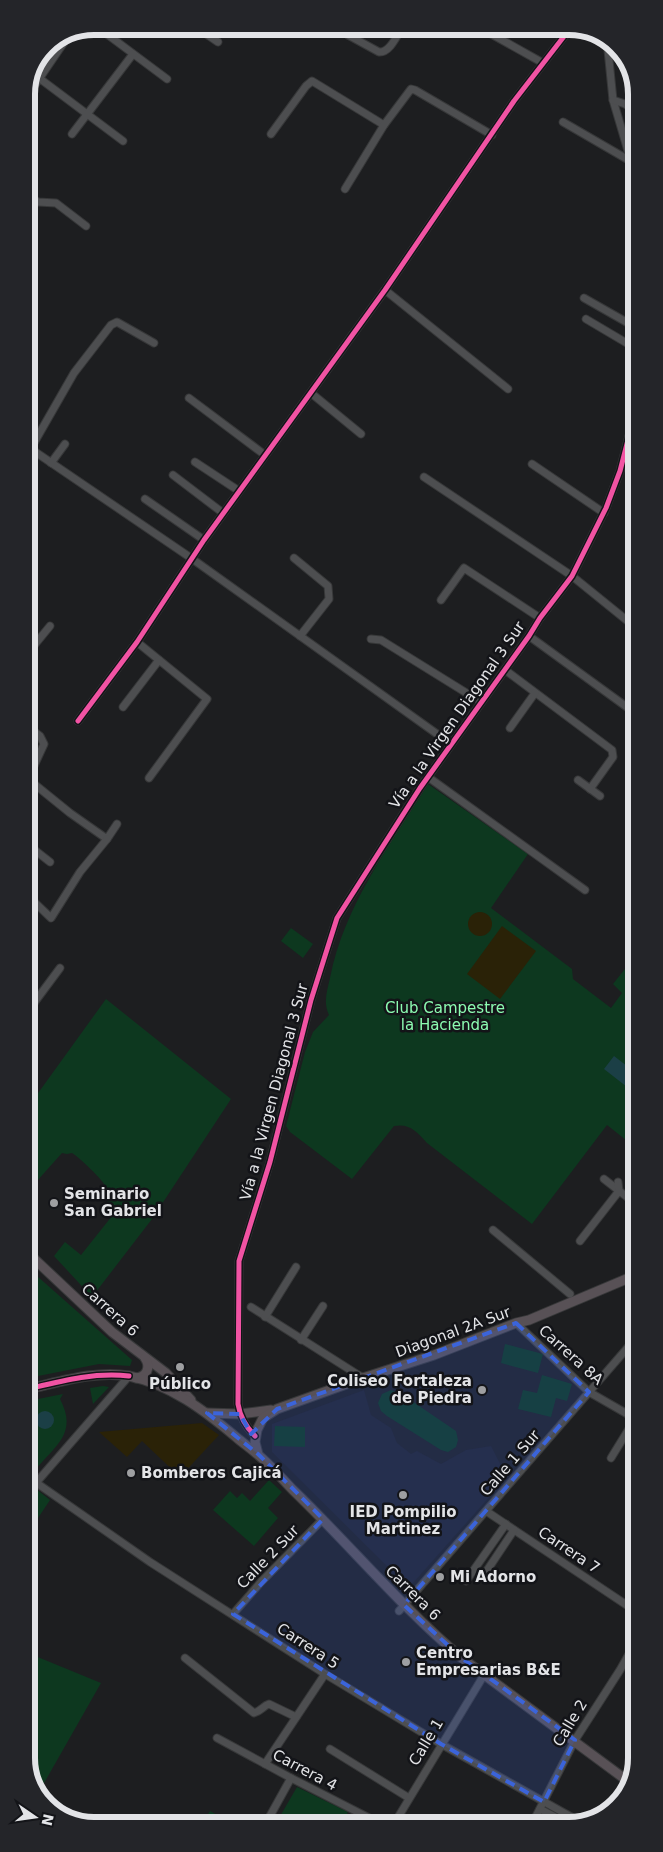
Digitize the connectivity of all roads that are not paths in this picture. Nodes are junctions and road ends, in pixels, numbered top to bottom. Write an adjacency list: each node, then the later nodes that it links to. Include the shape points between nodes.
1 (108, 35): 10 (street)
2 (208, 35): 7 (street)
3 (348, 35): 4 (street, via 383,52)
4 (397, 35)
5 (493, 35): 11 (street)
6 (565, 35): 11 (street)
7 (218, 42)
8 (62, 45): 12 (street)
9 (608, 50): 15 (street)
10 (134, 54): 13 (street); 17 (street)
11 (543, 63): 22 (street)
12 (39, 78): 14 (street); 17 (street)
13 (167, 79)
14 (36, 82)
15 (612, 100): 16 (street); 24 (street)
16 (628, 106)
17 (87, 113): 20 (street); 23 (street)
18 (563, 122): 25 (street)
19 (384, 124): 21 (street, via 312,81); 22 (street, via 411,89); 26 (street)
20 (72, 134)
21 (271, 134)
22 (492, 135): 29 (street)
23 (123, 140)
24 (628, 147)
25 (628, 158)
26 (344, 189)
27 (35, 200): 28 (street, via 56,203)
28 (86, 226)
29 (385, 290): 35 (street); 36 (street)
30 (584, 298): 32 (street)
31 (586, 319): 34 (street)
32 (628, 322)
33 (154, 342): 40 (street, via 117,322 111,325 74,373)
34 (628, 344)
35 (508, 390)
36 (311, 392): 38 (street); 43 (street)
37 (189, 398): 43 (street)
38 (361, 434)
39 (628, 440): 52 (street, Vía a la Virgen Diagonal 3 Sur)
40 (35, 441)
41 (65, 444): 45 (street)
42 (35, 455): 45 (street)
43 (265, 455): 49 (street)
44 (195, 462): 49 (street)
45 (51, 463): 54 (street)
46 (532, 464): 52 (street)
47 (173, 475): 51 (street)
48 (424, 477): 56 (street)
49 (239, 491): 51 (street)
50 (145, 499): 53 (street)
51 (224, 513): 53 (street)
52 (604, 513): 56 (street, Vía a la Virgen Diagonal 3 Sur)
53 (204, 540): 54 (street)
54 (191, 558): 61 (street); 64 (street)
55 (294, 558): 61 (street, via 328,586 329,599)
56 (572, 576): 58 (street, Vía a la Virgen Diagonal 3 Sur); 59 (street)
57 (442, 600): 58 (street, via 464,568)
58 (540, 618): 62 (street, Vía a la Virgen Diagonal 3 Sur)
59 (628, 621)
60 (50, 626): 65 (street)
61 (300, 636): 75 (street)
62 (530, 636): 67 (street, Vía a la Virgen Diagonal 3 Sur); 71 (street)
63 (371, 639): 69 (street, via 381,640)
64 (137, 642): 66 (street); 72 (street)
65 (35, 644)
66 (159, 660): 70 (street); 78 (street, via 207,699)
67 (505, 670): 68 (street); 69 (street, Vía a la Virgen Diagonal 3 Sur)
68 (535, 693): 73 (street); 81 (street, via 612,750 613,757)
69 (481, 702): 75 (street, Vía a la Virgen Diagonal 3 Sur)
70 (123, 707)
71 (628, 709)
72 (78, 721)
73 (510, 728)
74 (35, 732): 76 (street, via 44,744)
75 (451, 744): 77 (street, Vía a la Virgen Diagonal 3 Sur)
76 (35, 764)
77 (428, 777): 87 (street); 115 (street, Vía a la Virgen Diagonal 3 Sur, via 337,918 311,1000 270,1162 239,1261)
78 (149, 778)
79 (578, 780): 81 (street)
80 (35, 786): 84 (street)
81 (590, 789): 82 (street)
82 (600, 796)
83 (117, 824): 84 (street)
84 (107, 838): 88 (street, via 80,872 51,918)
85 (35, 850): 86 (street)
86 (50, 862)
87 (585, 890)
88 (35, 902)
89 (60, 968): 90 (street)
90 (35, 1002)
91 (604, 1179): 93 (street)
92 (618, 1182): 93 (street)
93 (619, 1191): 94 (street); 96 (street)
94 (628, 1198)
95 (493, 1230): 100 (street)
96 (580, 1241)
97 (35, 1260): 107 (main road, Carrera 6, via 112,1332)
98 (296, 1267): 103 (street)
99 (628, 1278): 104 (main road, Diagonal 2A Sur)
100 (570, 1294)
101 (322, 1306): 105 (street)
102 (251, 1307): 103 (street)
103 (265, 1317): 105 (street)
104 (516, 1323): 109 (main road, Diagonal 2A Sur); 111 (street, Carrera 8A)
105 (301, 1340): 109 (street)
106 (628, 1347): 111 (street, Calle 1 Sur)
107 (145, 1358): 108 (main road, via 148,1371 145,1375); 112 (main road, Carrera 6, via 177,1384)
108 (132, 1377): 110 (main road, Carrera 6, via 88,1376); 112 (main road, Carrera 6); 121 (street)
109 (363, 1378): 113 (main road, Diagonal 2A Sur)
110 (35, 1387)
111 (588, 1392): 116 (street, Carrera 8A); 122 (street, Calle 1 Sur)
112 (195, 1406): 114 (main road, Carrera 6)
113 (276, 1409): 115 (main road); 118 (main road, via 263,1418)
114 (207, 1413): 115 (main road); 119 (main road, Carrera 6)
115 (240, 1414): 118 (street)
116 (628, 1415)
117 (628, 1428): 120 (street)
118 (255, 1436): 119 (main road)
119 (258, 1454): 123 (main road, Carrera 6)
120 (611, 1458)
121 (37, 1482): 130 (street, Carrera 5, via 117,1540)
122 (486, 1511): 124 (street, Carrera 7); 129 (street, Calle 1 Sur)
123 (323, 1519): 129 (main road, Carrera 6); 130 (street, Calle 2 Sur)
124 (506, 1524): 125 (street, Carrera 7); 127 (street)
125 (514, 1530): 126 (street); 128 (street, Carrera 7)
126 (482, 1578)
127 (466, 1581)
128 (628, 1607)
129 (401, 1608): 134 (main road, Carrera 6)
130 (233, 1614): 133 (street, Carrera 5)
131 (628, 1656): 137 (street, Calle 2)
132 (185, 1658): 135 (street, via 254,1713 269,1704)
133 (325, 1674): 135 (street); 138 (street, Carrera 5)
134 (484, 1675): 137 (main road, Carrera 6); 138 (street, Calle 1)
135 (296, 1716): 140 (street)
136 (218, 1738): 140 (street, Carrera 4)
137 (574, 1740): 142 (main road, Carrera 6); 144 (street, Calle 2)
138 (441, 1744): 143 (street, Calle 1); 144 (street, Carrera 5)
139 (330, 1749): 143 (street)
140 (265, 1764): 141 (street, Carrera 4)
141 (291, 1778): 145 (street); 146 (street, Carrera 4)
142 (624, 1778)
143 (409, 1798): 147 (street, Calle 1)
144 (542, 1805): 148 (street, Calle 2); 149 (street, Carrera 5); 150 (street, Carrera 5)
145 (269, 1817)
146 (367, 1817)
147 (398, 1817)
148 (536, 1817)
149 (558, 1817)
150 (569, 1817)

